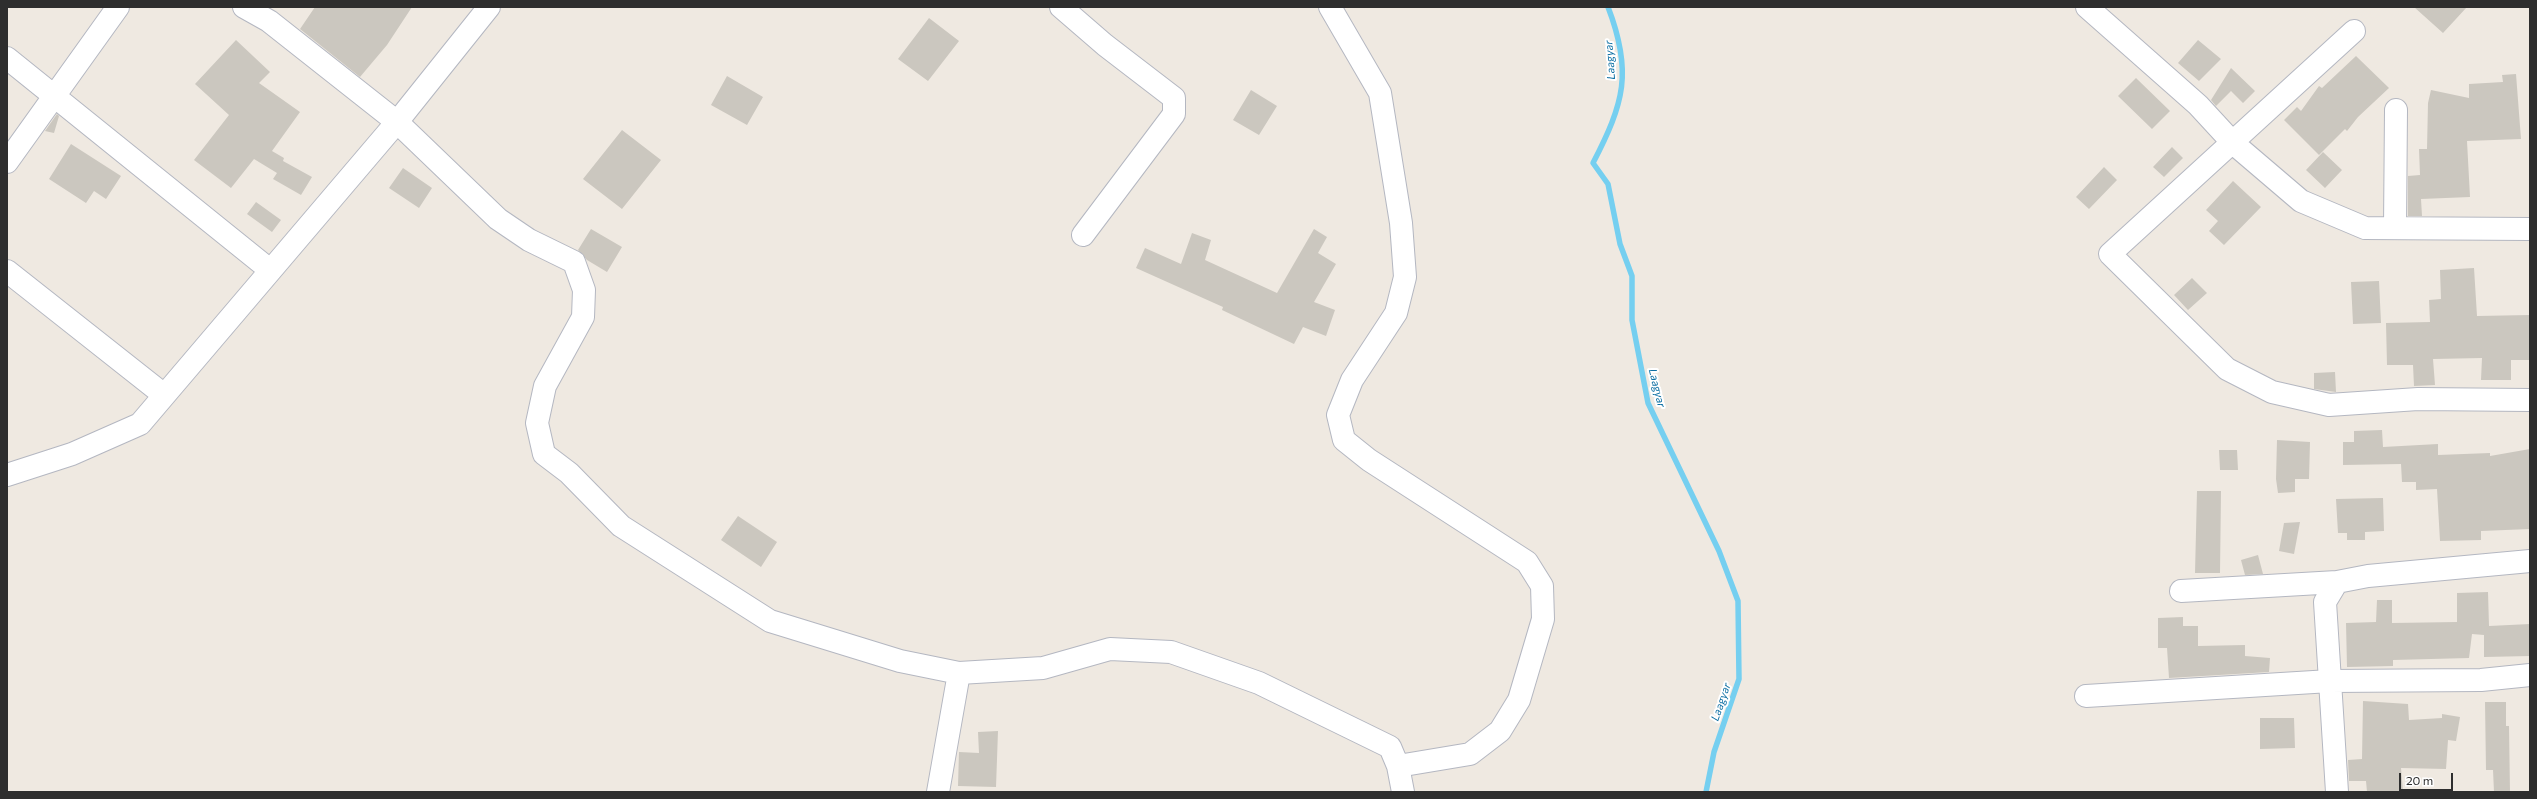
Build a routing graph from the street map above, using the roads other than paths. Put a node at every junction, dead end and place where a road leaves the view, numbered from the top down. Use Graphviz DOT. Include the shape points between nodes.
graph roads {
  1 [pos="118,7"];
  2 [pos="244,7"];
  3 [pos="489,7"];
  4 [pos="1061,7"];
  5 [pos="1330,7"];
  6 [pos="2087,7"];
  7 [pos="2354,31"];
  8 [pos="7,58"];
  9 [pos="54,96"];
  10 [pos="2396,110"];
  11 [pos="397,122"];
  12 [pos="2233,143"];
  13 [pos="7,162"];
  14 [pos="2395,227"];
  15 [pos="2530,229"];
  16 [pos="1083,234"];
  17 [pos="270,270"];
  18 [pos="7,271"];
  19 [pos="164,395"];
  20 [pos="2530,400"];
  21 [pos="9,472"];
  22 [pos="2530,561"];
  23 [pos="2337,582"];
  24 [pos="2181,591"];
  25 [pos="959,673"];
  26 [pos="2530,675"];
  27 [pos="2330,681"];
  28 [pos="2086,696"];
  29 [pos="1398,766"];
  30 [pos="938,792"];
  31 [pos="1403,792"];
  32 [pos="2336,792"];
  1 -- 9 [label="street"];
  2 -- 11 [label="street" via="269,21"];
  3 -- 11 [label="street"];
  4 -- 16 [label="street" via="1174,98 1174,114"];
  5 -- 29 [label="street" via="1380,93 1401,223 1405,277 1396,313 1352,380 1338,415 1344,440 1369,460 1527,562 1542,586 1543,619 1519,700 1500,731 1470,754"];
  6 -- 12 [label="street" via="2198,105"];
  7 -- 12 [label="street"];
  8 -- 9 [label="street"];
  9 -- 13 [label="street"];
  9 -- 17 [label="street"];
  10 -- 14 [label="street"];
  11 -- 17 [label="street"];
  11 -- 25 [label="street" via="498,219 529,240 574,262 584,290 583,317 545,386 538,423 544,454 569,474 622,526 770,621 900,661"];
  12 -- 14 [label="street" via="2300,201 2365,228"];
  12 -- 20 [label="street" via="2110,254 2227,369 2272,392 2329,405 2418,399"];
  14 -- 15 [label="street"];
  17 -- 19 [label="street"];
  18 -- 19 [label="street"];
  19 -- 21 [label="street" via="140,424 72,454"];
  22 -- 23 [label="street" via="2368,576"];
  23 -- 24 [label="street"];
  23 -- 27 [label="street" via="2325,602"];
  25 -- 29 [label="street" via="1042,668 1110,649 1171,652 1259,683 1390,747"];
  25 -- 30 [label="street"];
  26 -- 27 [label="street" via="2481,680"];
  27 -- 28 [label="street"];
  27 -- 32 [label="street"];
  29 -- 31 [label="street"];
}
